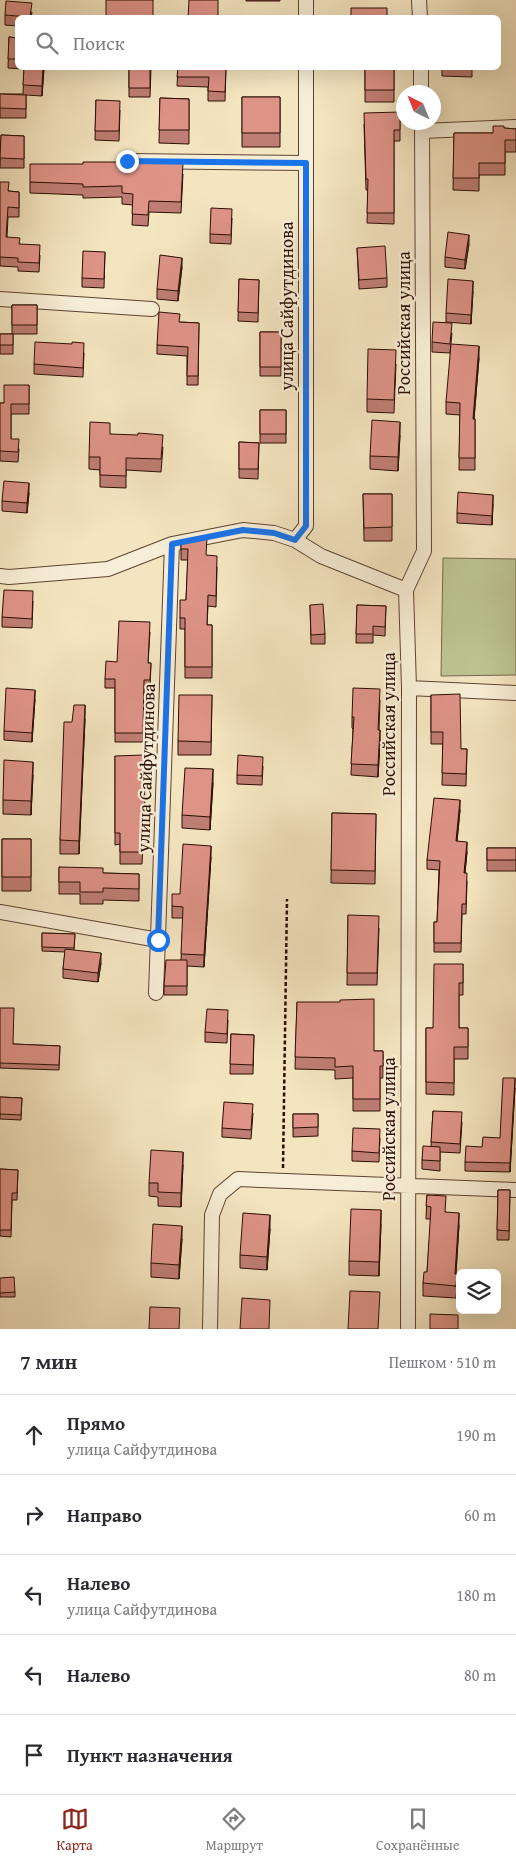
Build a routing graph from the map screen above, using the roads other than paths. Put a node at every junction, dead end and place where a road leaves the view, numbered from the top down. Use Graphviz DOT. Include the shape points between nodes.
graph roads {
  1 [pos="306,0"];
  2 [pos="419,0"];
  3 [pos="306,15"];
  4 [pos="420,15"];
  5 [pos="306,70"];
  6 [pos="421,70"];
  7 [pos="421,85"];
  8 [pos="441,127"];
  9 [pos="516,127"];
  10 [pos="422,130"];
  11 [pos="127,161"];
  12 [pos="306,163"];
  13 [pos="0,299"];
  14 [pos="152,310"];
  15 [pos="295,540"];
  16 [pos="172,544"];
  17 [pos="0,576"];
  18 [pos="406,590"];
  19 [pos="409,688"];
  20 [pos="516,693"];
  21 [pos="0,912"];
  22 [pos="158,940"];
  23 [pos="156,993"];
  24 [pos="407,1186"];
  25 [pos="516,1190"];
  26 [pos="210,1329"];
  27 [pos="408,1329"];
  1 -- 3 [label="street"];
  2 -- 4 [label="street"];
  5 -- 12 [label="street, улица Сайфутдинова"];
  6 -- 7 [label="street"];
  8 -- 9 [label="street"];
  10 -- 18 [label="street, Российская улица" via="424,550"];
  11 -- 12 [label="street"];
  12 -- 15 [label="street, улица Сайфутдинова" via="306,526"];
  13 -- 14 [label="street"];
  15 -- 16 [label="street" via="274,533 243,530"];
  15 -- 18 [label="street" via="321,556"];
  16 -- 17 [label="street" via="108,569"];
  16 -- 22 [label="street, улица Сайфутдинова"];
  18 -- 19 [label="street, Российская улица"];
  19 -- 20 [label="street"];
  19 -- 24 [label="street, Российская улица"];
  21 -- 22 [label="street"];
  22 -- 23 [label="street, улица Сайфутдинова"];
  24 -- 25 [label="street"];
  24 -- 26 [label="street" via="238,1179 220,1194 212,1216"];
  24 -- 27 [label="street, Российская улица"];
}
